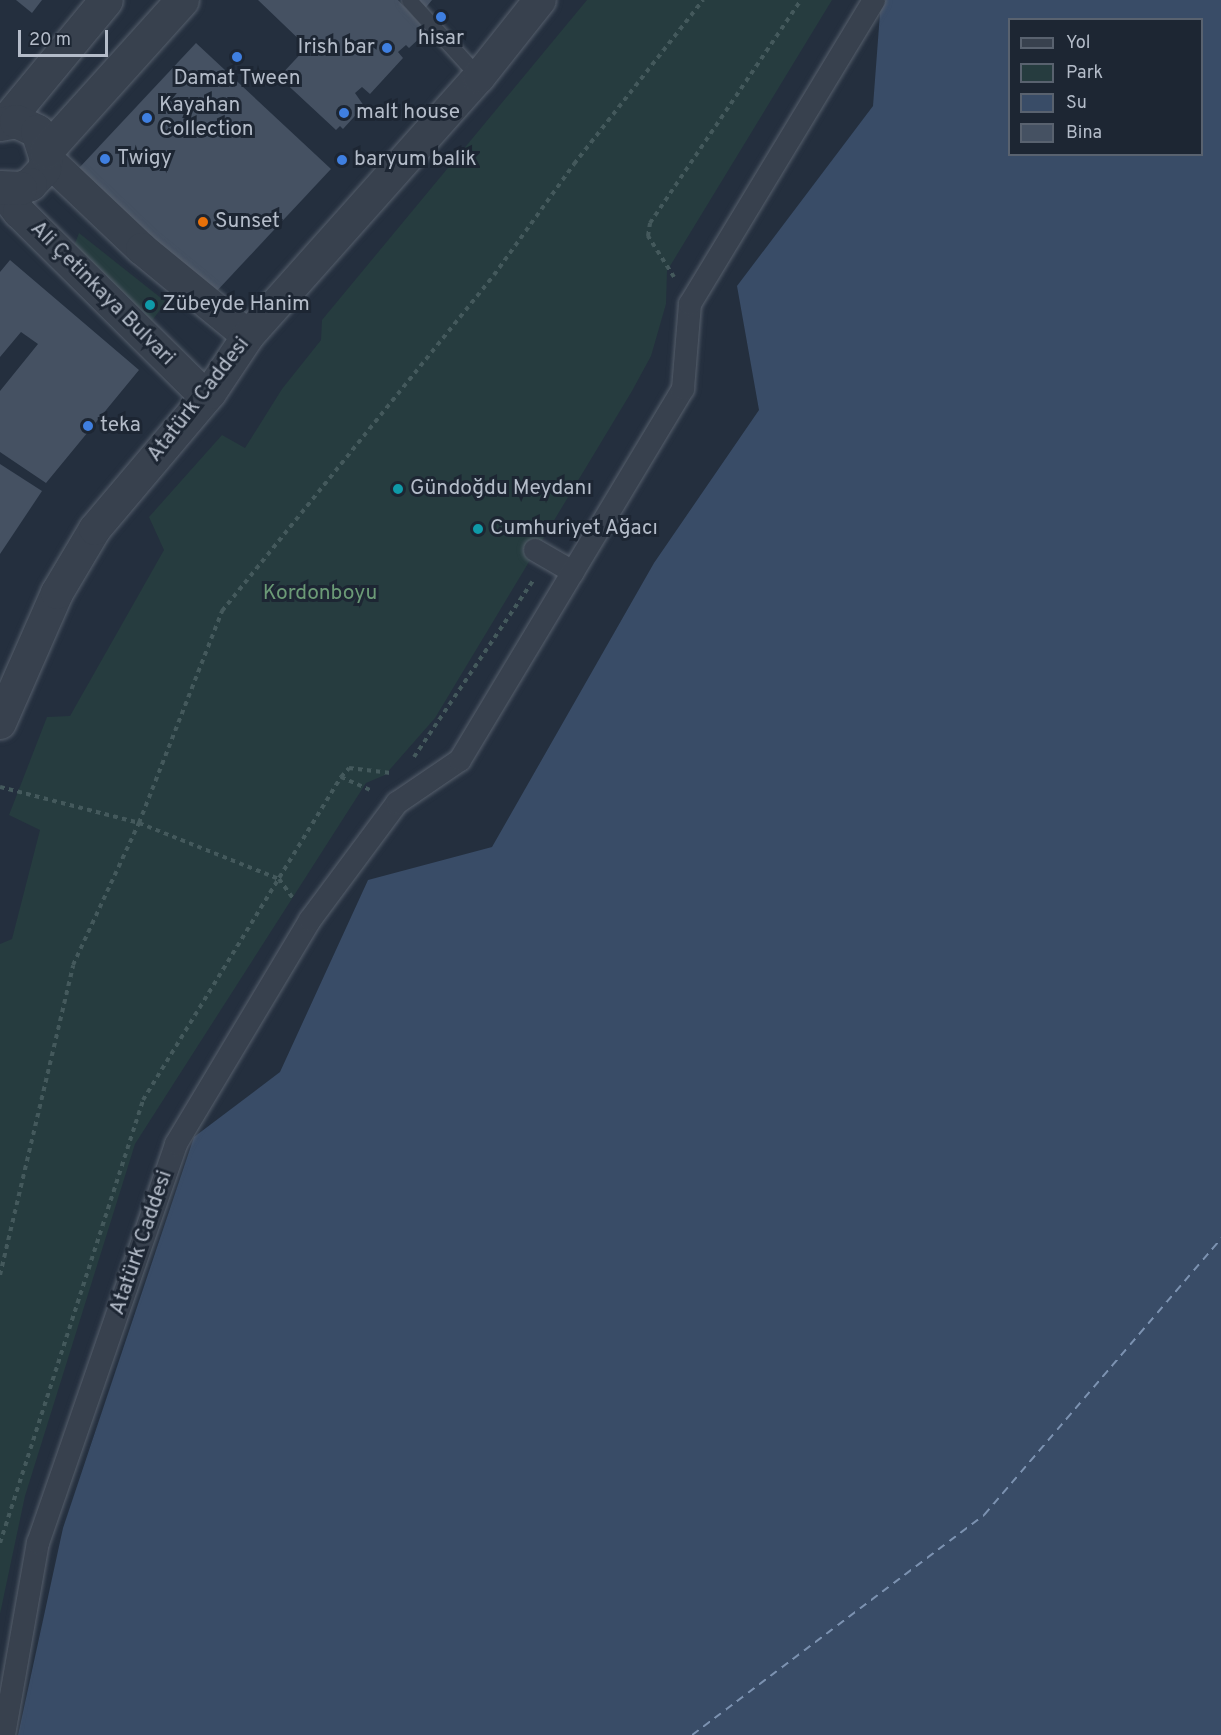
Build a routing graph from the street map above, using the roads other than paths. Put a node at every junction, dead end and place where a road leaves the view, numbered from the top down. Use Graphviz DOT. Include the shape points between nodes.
graph roads {
  1 [pos="106,0"];
  2 [pos="182,0"];
  3 [pos="409,0"];
  4 [pos="540,0"];
  5 [pos="874,0"];
  6 [pos="479,77"];
  7 [pos="2,123"];
  8 [pos="46,155"];
  9 [pos="0,187"];
  10 [pos="248,336"];
  11 [pos="206,398"];
  12 [pos="536,550"];
  13 [pos="573,572"];
  14 [pos="0,723"];
  15 [pos="4,1735"];
  1 -- 7 [label="street"];
  2 -- 8 [label="street"];
  3 -- 6 [label="lane"];
  4 -- 6 [label="street, Atatürk Caddesi"];
  5 -- 13 [label="street, Atatürk Caddesi" via="690,304 683,389"];
  6 -- 10 [label="street, Atatürk Caddesi"];
  7 -- 8 [label="street" via="27,124 37,131"];
  8 -- 9 [label="street" via="44,169 30,184"];
  8 -- 10 [label="street" via="142,249"];
  9 -- 11 [label="street, Ali Çetinkaya Bulvari" via="19,212"];
  10 -- 11 [label="street, Atatürk Caddesi"];
  11 -- 14 [label="street, Atatürk Caddesi" via="95,529 57,593"];
  12 -- 13 [label="street"];
  13 -- 15 [label="street, Atatürk Caddesi" via="460,760 397,803 310,920 176,1144 38,1544"];
}
